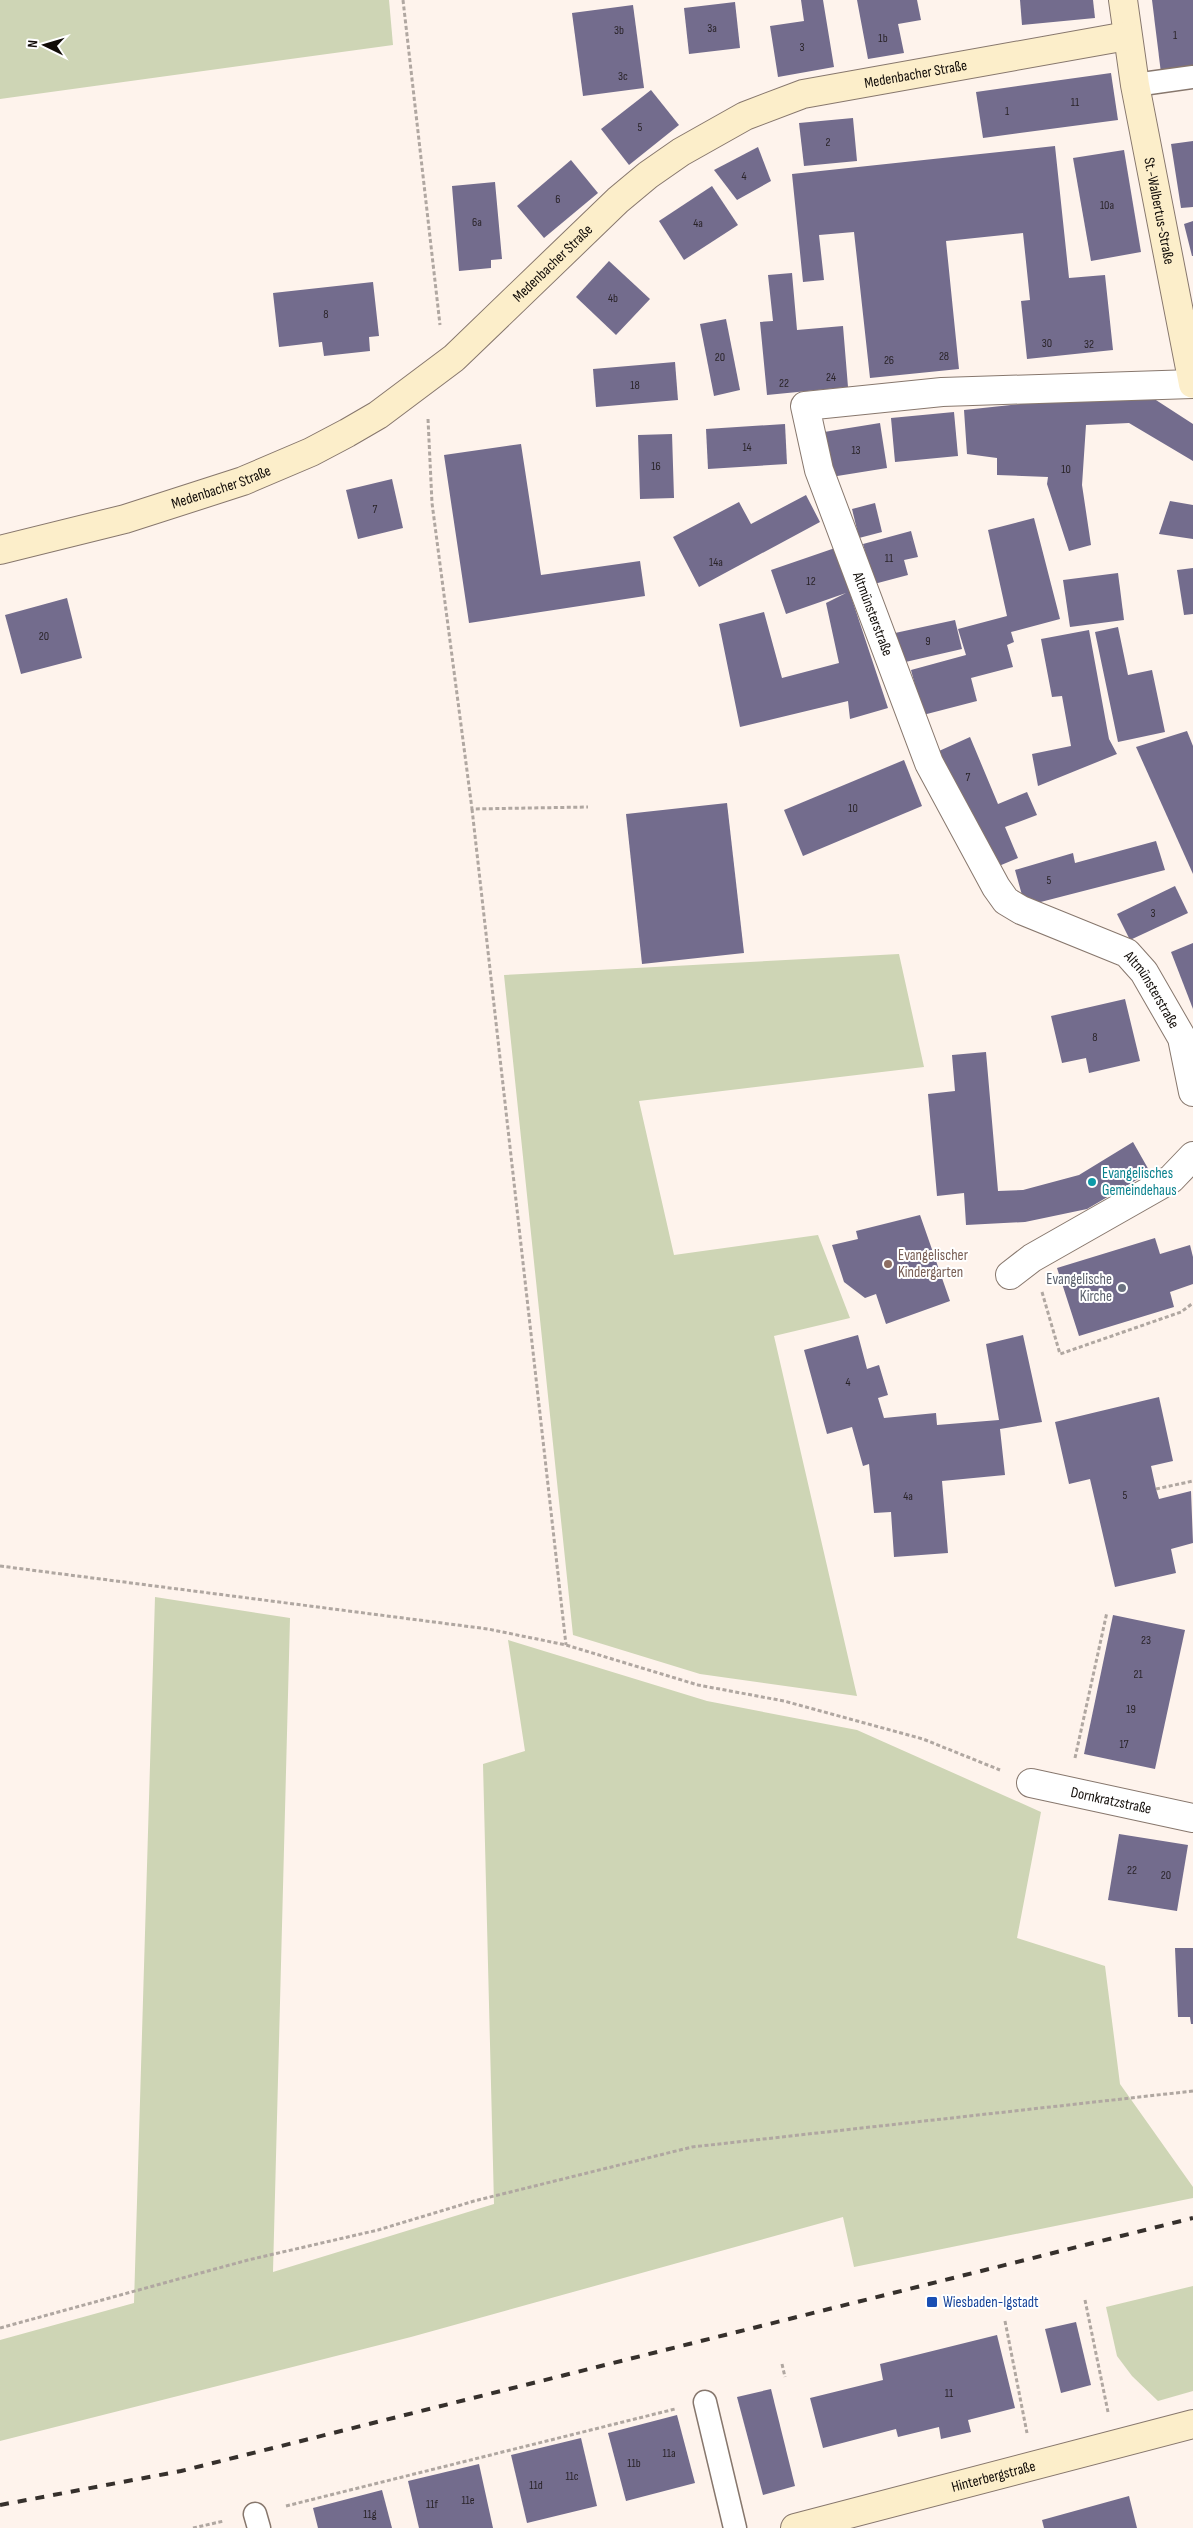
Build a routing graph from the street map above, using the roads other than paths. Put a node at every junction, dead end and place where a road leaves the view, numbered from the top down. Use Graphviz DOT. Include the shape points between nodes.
graph roads {
  1 [pos="1123,0"];
  2 [pos="1127,36"];
  3 [pos="1193,77"];
  4 [pos="1134,85"];
  5 [pos="1193,384"];
  6 [pos="0,550"];
  7 [pos="1193,1092"];
  8 [pos="1193,1156"];
  9 [pos="1010,1275"];
  10 [pos="1031,1783"];
  11 [pos="1193,1818"];
  12 [pos="705,2402"];
  13 [pos="1193,2424"];
  14 [pos="735,2528"];
  15 [pos="795,2528"];
  1 -- 2 [label="street, St.-Walbertus-Straße"];
  2 -- 4 [label="street, St.-Walbertus-Straße"];
  2 -- 6 [label="street, Medenbacher Straße" via="803,94 744,116 681,152 618,200 454,358 347,433 276,468 125,519"];
  3 -- 4 [label="lane"];
  4 -- 5 [label="street, St.-Walbertus-Straße"];
  5 -- 7 [label="street, Altmünsterstraße" via="942,392 805,406 819,470 929,763 996,887 1006,901 1021,910 1127,953 1144,972 1182,1038"];
  8 -- 9 [label="street" via="1171,1179 1032,1258"];
  10 -- 11 [label="street, Dornkratzstraße"];
  12 -- 14 [label="lane"];
  13 -- 15 [label="street, Hinterbergstraße"];
}
